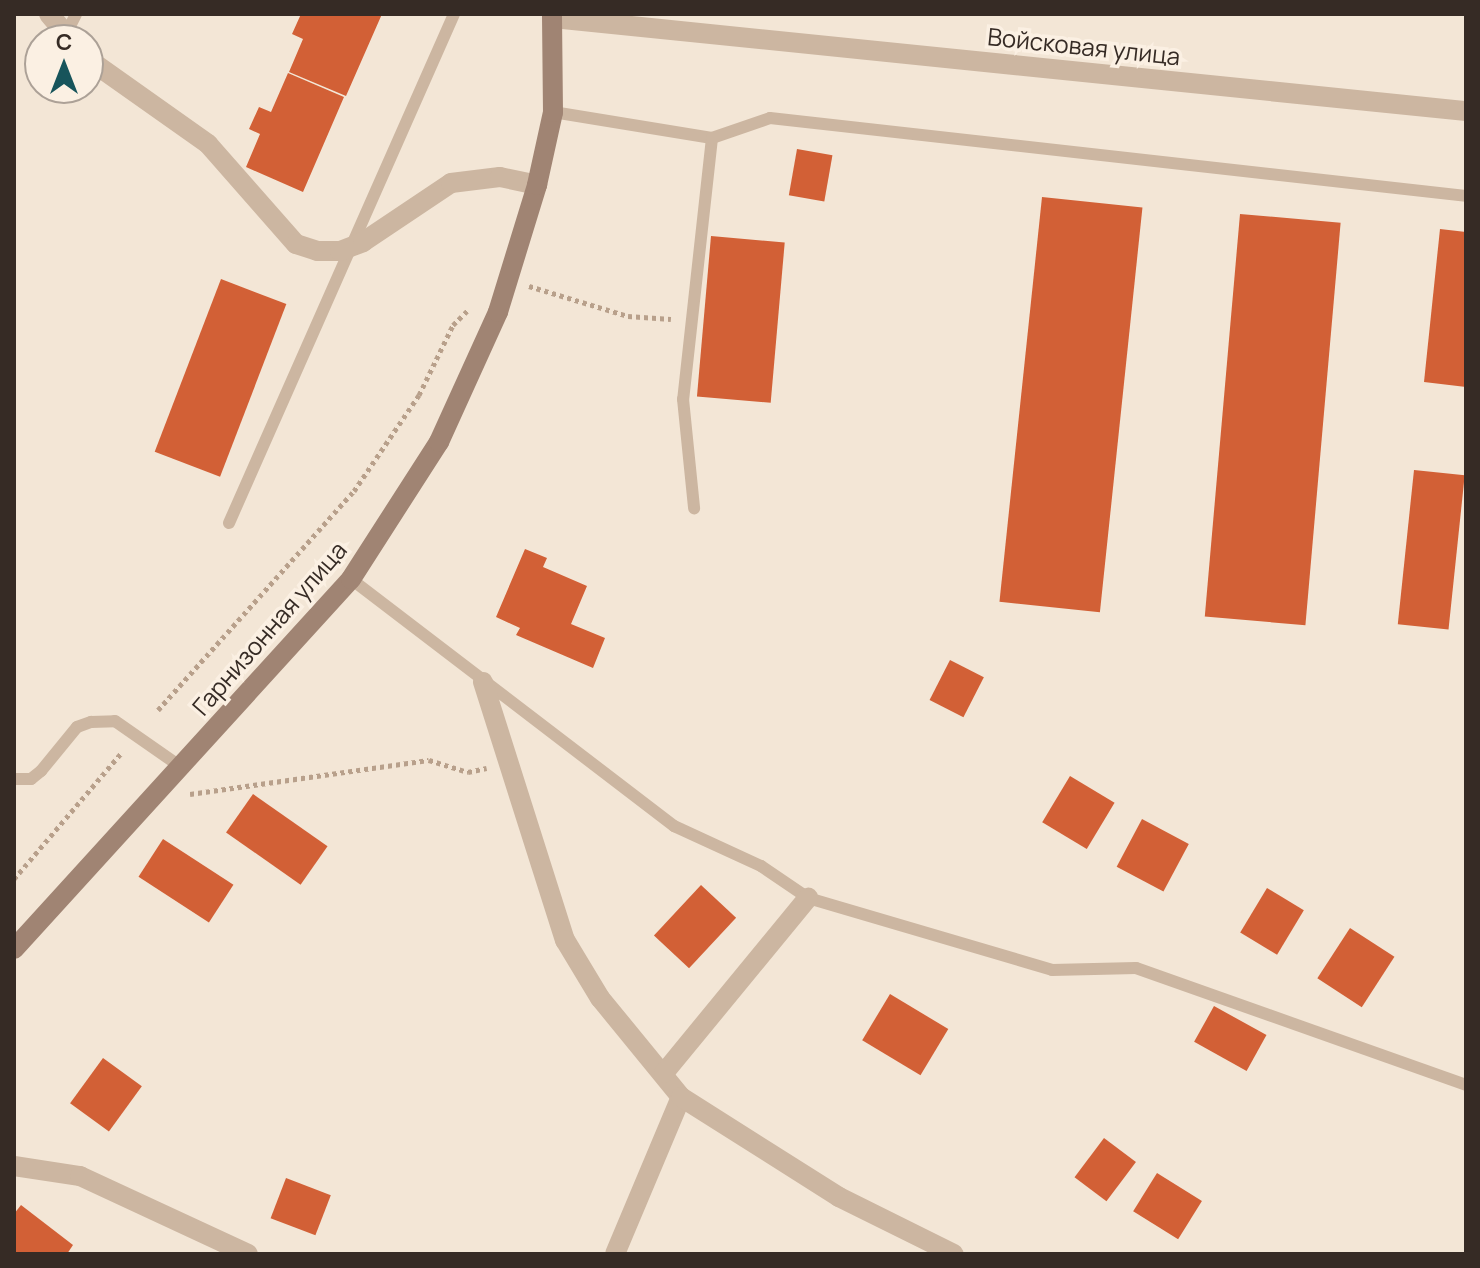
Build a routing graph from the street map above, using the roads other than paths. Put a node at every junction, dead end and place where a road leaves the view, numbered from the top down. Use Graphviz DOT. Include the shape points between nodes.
graph roads {
  1 [pos="454,14"];
  2 [pos="554,15"];
  3 [pos="104,70"];
  4 [pos="1466,111"];
  5 [pos="553,112"];
  6 [pos="712,138"];
  7 [pos="537,185"];
  8 [pos="1466,196"];
  9 [pos="351,247"];
  10 [pos="694,508"];
  11 [pos="229,523"];
  12 [pos="351,579"];
  13 [pos="483,682"];
  14 [pos="181,767"];
  15 [pos="14,779"];
  16 [pos="808,898"];
  17 [pos="14,949"];
  18 [pos="664,1073"];
  19 [pos="1466,1085"];
  20 [pos="681,1097"];
  21 [pos="14,1166"];
  22 [pos="248,1254"];
  23 [pos="615,1254"];
  24 [pos="954,1254"];
  1 -- 9 [label="lane"];
  2 -- 4 [label="street, Войсковая улица"];
  2 -- 5 [label="street, Гарнизонная улица"];
  3 -- 9 [label="street" via="208,144 296,244 317,251"];
  5 -- 6 [label="lane"];
  5 -- 7 [label="street, Гарнизонная улица"];
  6 -- 8 [label="lane" via="770,118"];
  6 -- 10 [label="lane" via="683,399"];
  7 -- 9 [label="street" via="500,177 451,183"];
  7 -- 12 [label="street, Гарнизонная улица" via="498,312 439,442"];
  9 -- 11 [label="lane"];
  12 -- 13 [label="lane"];
  12 -- 14 [label="street, Гарнизонная улица"];
  13 -- 16 [label="lane" via="674,826 761,866"];
  13 -- 18 [label="street" via="565,940 600,998"];
  14 -- 15 [label="lane" via="115,721 91,722 77,727 31,779"];
  14 -- 17 [label="street, Гарнизонная улица"];
  16 -- 18 [label="street"];
  16 -- 19 [label="lane" via="1052,970 1136,968"];
  18 -- 20 [label="street"];
  20 -- 23 [label="street"];
  20 -- 24 [label="street" via="839,1197"];
  21 -- 22 [label="street" via="80,1176"];
}
